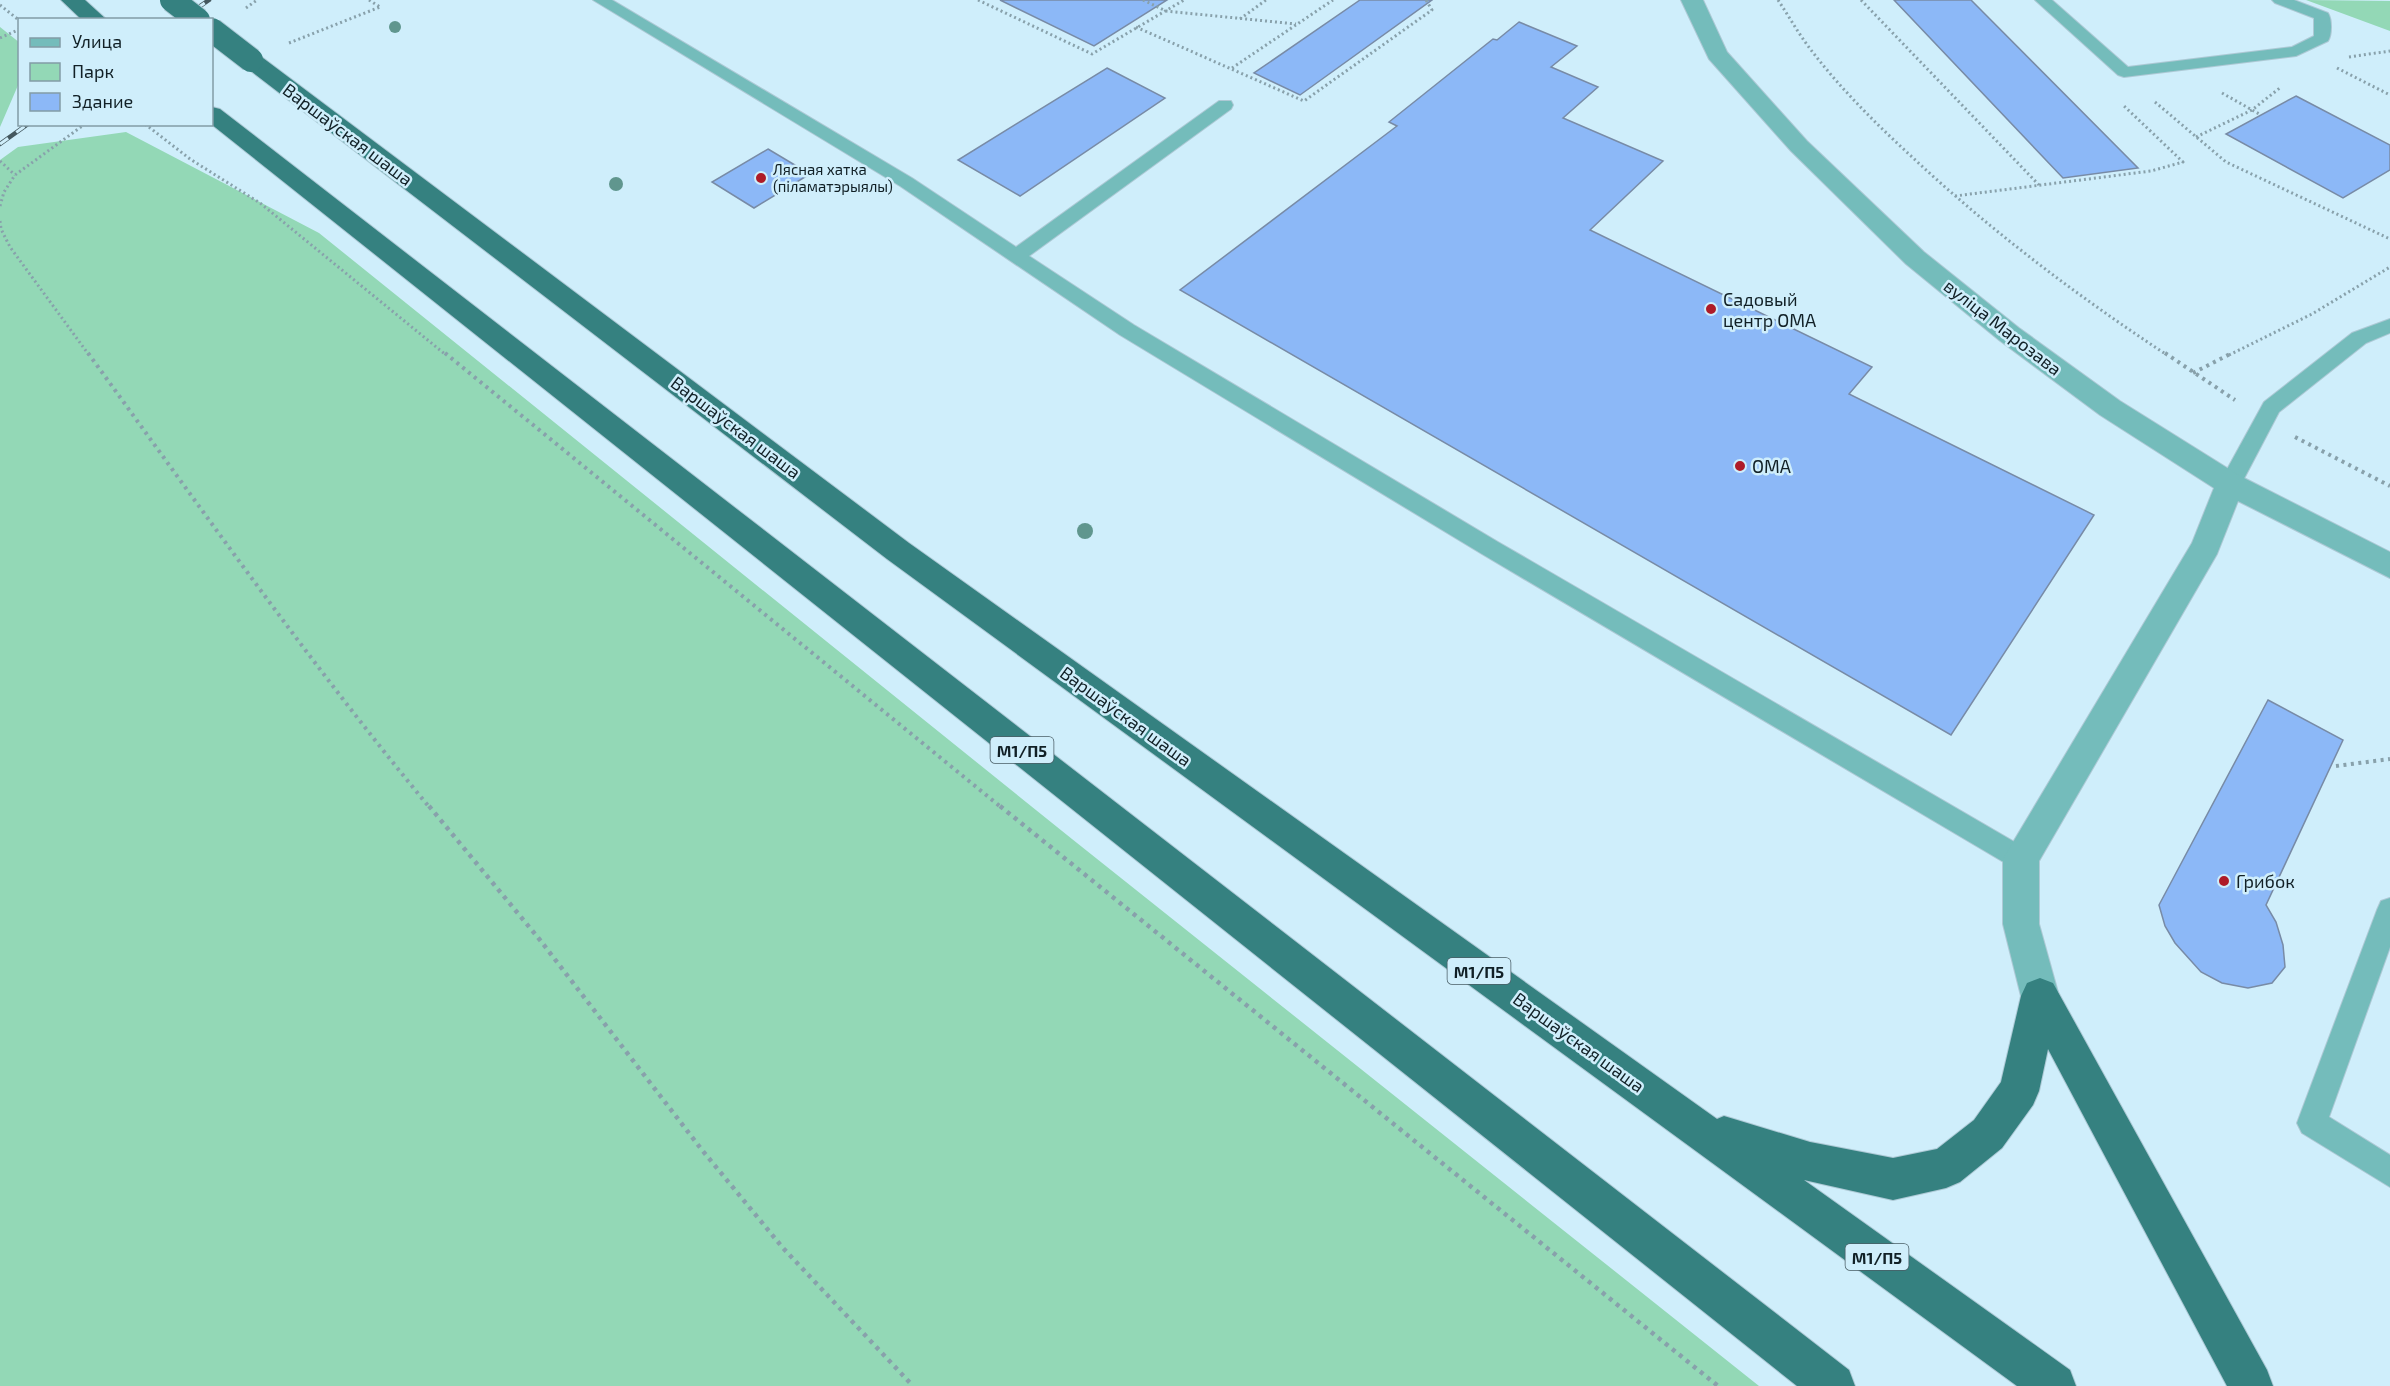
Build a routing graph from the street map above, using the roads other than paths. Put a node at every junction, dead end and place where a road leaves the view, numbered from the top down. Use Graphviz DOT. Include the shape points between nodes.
graph roads {
  1 [pos="172,0"];
  2 [pos="601,0"];
  3 [pos="1692,0"];
  4 [pos="2043,0"];
  5 [pos="2280,0"];
  6 [pos="195,18"];
  7 [pos="213,31"];
  8 [pos="1225,105"];
  9 [pos="213,115"];
  10 [pos="1018,255"];
  11 [pos="2390,326"];
  12 [pos="2230,484"];
  13 [pos="2390,566"];
  14 [pos="2021,859"];
  15 [pos="2390,910"];
  16 [pos="2040,996"];
  17 [pos="1699,1128"];
  18 [pos="2390,1172"];
  19 [pos="1833,1386"];
  20 [pos="2054,1386"];
  21 [pos="2251,1386"];
  1 -- 6 [label="highway, bridge"];
  2 -- 10 [label="lane" via="906,182"];
  3 -- 12 [label="street, вуліца Марозава" via="1717,54 1798,146 1915,258 2101,401"];
  4 -- 5 [label="lane" via="2124,72 2296,51 2322,38 2322,16"];
  7 -- 17 [label="highway, Варшаўская шаша / М1/П5, bridge" via="898,550"];
  8 -- 10 [label="lane"];
  9 -- 19 [label="highway, М1/П5"];
  10 -- 14 [label="lane" via="1127,330"];
  11 -- 12 [label="lane" via="2359,338 2271,407"];
  12 -- 13 [label="street, вуліца Марозава"];
  12 -- 14 [label="street" via="2206,546"];
  14 -- 16 [label="street" via="2021,924"];
  15 -- 18 [label="lane" via="2312,1123"];
  16 -- 17 [label="highway" via="2019,1090 1988,1134 1946,1168 1893,1179 1810,1162"];
  16 -- 21 [label="highway"];
  17 -- 20 [label="highway, Варшаўская шаша / М1/П5"];
}
